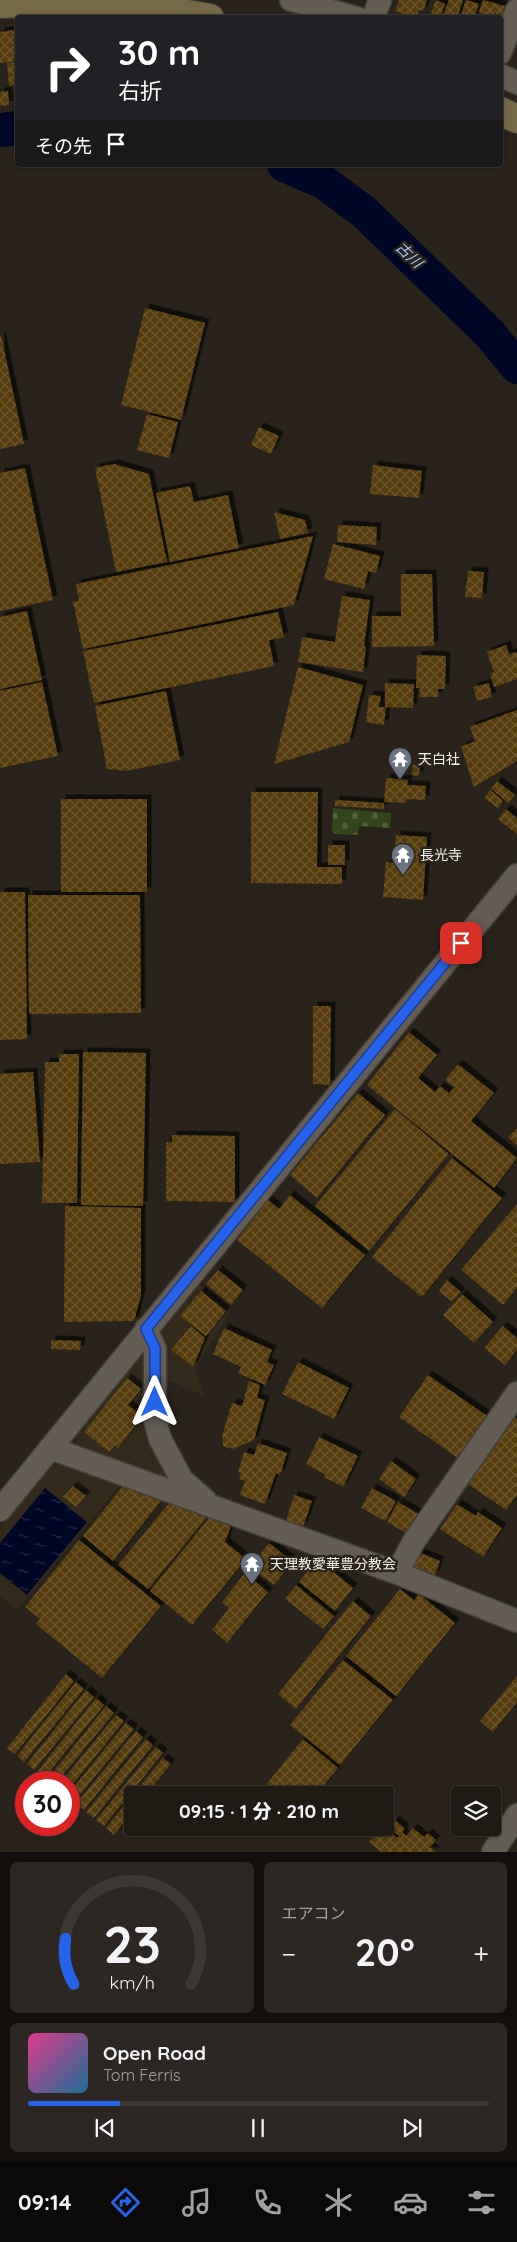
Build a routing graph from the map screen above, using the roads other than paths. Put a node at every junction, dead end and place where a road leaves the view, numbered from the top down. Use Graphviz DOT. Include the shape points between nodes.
graph roads {
  1 [pos="291,0"];
  2 [pos="380,0"];
  3 [pos="80,1"];
  4 [pos="0,4"];
  5 [pos="517,10"];
  6 [pos="193,15"];
  7 [pos="346,15"];
  8 [pos="374,15"];
  9 [pos="503,45"];
  10 [pos="503,76"];
  11 [pos="517,83"];
  12 [pos="503,112"];
  13 [pos="517,118"];
  14 [pos="517,875"];
  15 [pos="146,1329"];
  16 [pos="517,1393"];
  17 [pos="50,1448"];
  18 [pos="213,1508"];
  19 [pos="0,1510"];
  20 [pos="397,1573"];
  21 [pos="517,1621"];
  22 [pos="517,1815"];
  23 [pos="493,1852"];
  1 -- 7 [label="street"];
  2 -- 8 [label="street"];
  3 -- 4 [label="main road"];
  3 -- 6 [label="main road"];
  5 -- 9 [label="street"];
  10 -- 11 [label="street"];
  12 -- 13 [label="main road"];
  14 -- 15 [label="street"];
  15 -- 17 [label="street"];
  15 -- 18 [label="street" via="155,1348 155,1420 160,1439 182,1480"];
  16 -- 20 [label="street" via="414,1541"];
  17 -- 18 [label="street"];
  17 -- 19 [label="street"];
  18 -- 20 [label="street"];
  20 -- 21 [label="street"];
  22 -- 23 [label="street"];
}
